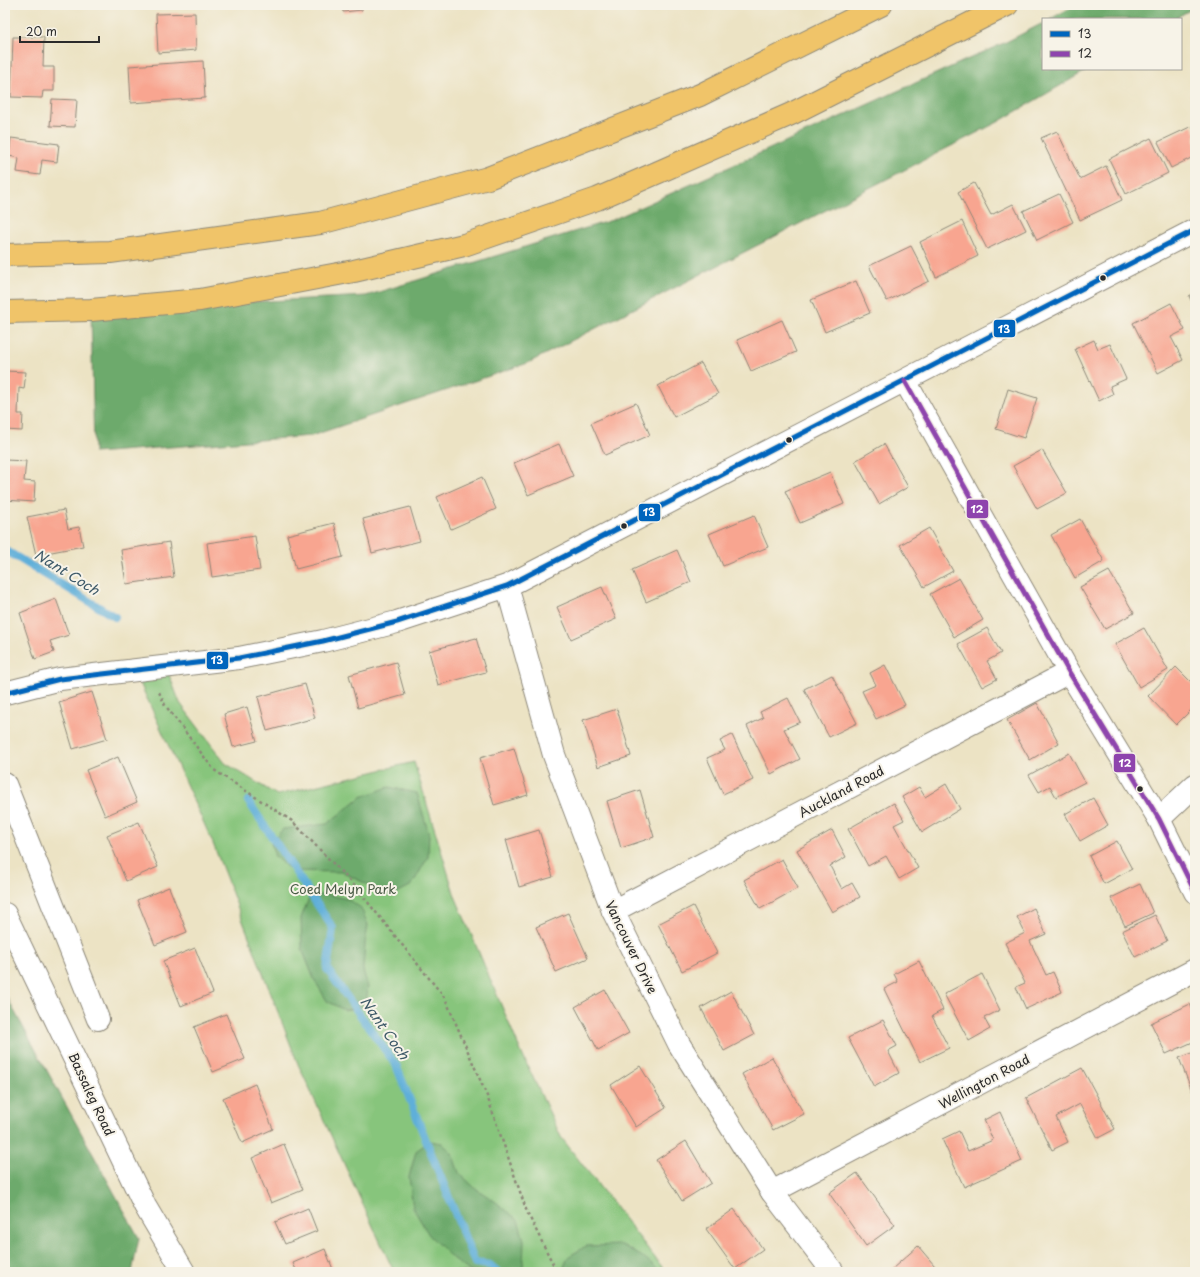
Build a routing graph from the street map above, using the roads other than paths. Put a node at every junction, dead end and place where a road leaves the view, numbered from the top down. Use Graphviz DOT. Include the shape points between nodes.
graph roads {
  1 [pos="881,5"];
  2 [pos="1007,5"];
  3 [pos="1195,230"];
  4 [pos="5,255"];
  5 [pos="5,312"];
  6 [pos="905,381"];
  7 [pos="506,586"];
  8 [pos="1070,672"];
  9 [pos="5,693"];
  10 [pos="5,784"];
  11 [pos="1195,785"];
  12 [pos="1159,819"];
  13 [pos="1195,892"];
  14 [pos="614,911"];
  15 [pos="5,914"];
  16 [pos="1195,970"];
  17 [pos="98,1018"];
  18 [pos="772,1192"];
  19 [pos="184,1272"];
  20 [pos="833,1272"];
  1 -- 4 [label="highway" via="700,95 488,178 320,223 110,252"];
  2 -- 5 [label="highway" via="791,114 597,199 464,245 354,271 200,300 90,310"];
  3 -- 6 [label="street"];
  6 -- 7 [label="street"];
  6 -- 8 [label="street"];
  7 -- 9 [label="street" via="397,622 323,641 239,658 60,679"];
  7 -- 14 [label="street, Vancouver Drive" via="554,755"];
  8 -- 12 [label="street"];
  8 -- 14 [label="street, Auckland Road"];
  10 -- 17 [label="street"];
  11 -- 12 [label="street"];
  12 -- 13 [label="street"];
  14 -- 18 [label="street, Vancouver Drive" via="679,1044"];
  15 -- 19 [label="street, Bassaleg Road" via="145,1206"];
  16 -- 18 [label="street, Wellington Road"];
  18 -- 20 [label="street, Vancouver Drive"];
}
